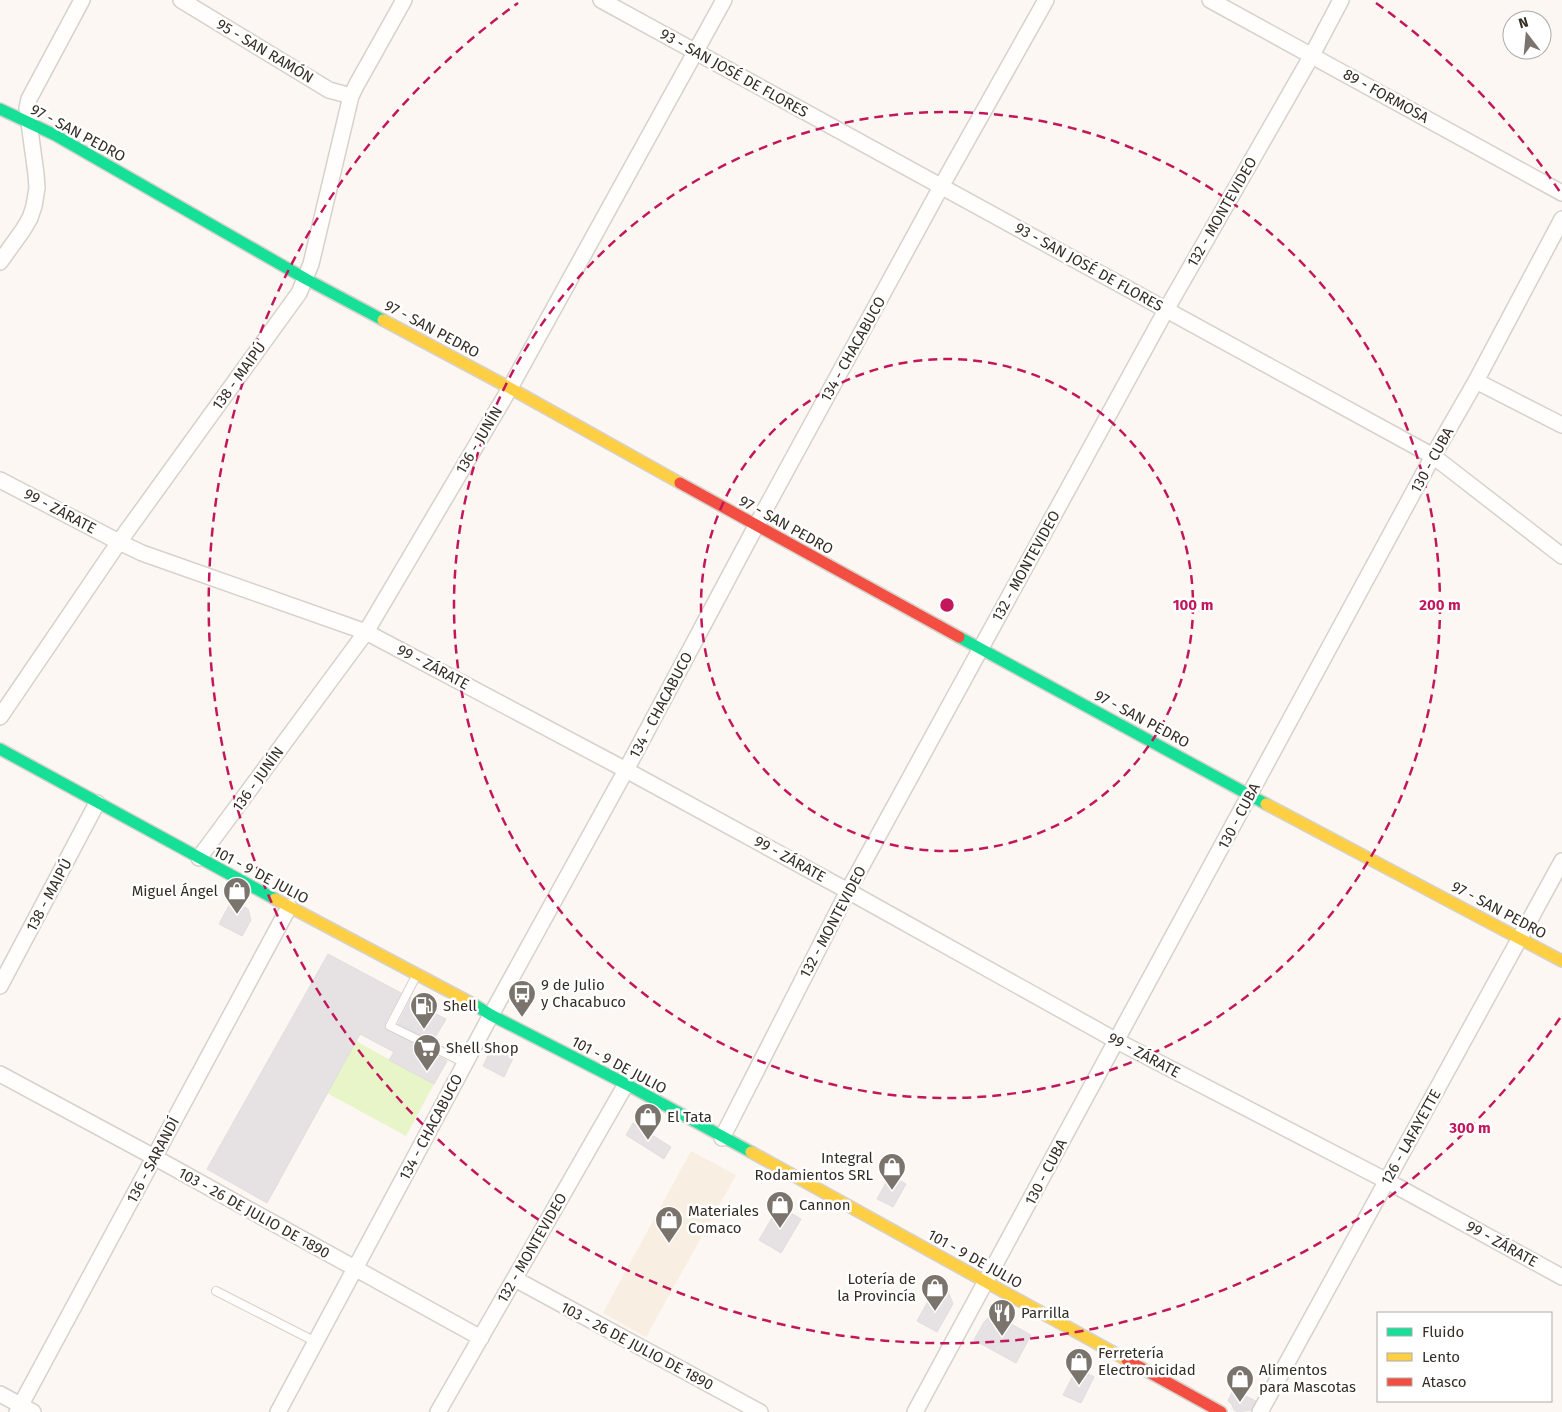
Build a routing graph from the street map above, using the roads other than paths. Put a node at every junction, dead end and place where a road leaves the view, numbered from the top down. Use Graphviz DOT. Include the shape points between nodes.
graph roads {
  1 [pos="82,0"];
  2 [pos="181,0"];
  3 [pos="404,0"];
  4 [pos="601,0"];
  5 [pos="724,0"];
  6 [pos="1046,0"];
  7 [pos="1210,0"];
  8 [pos="1341,0"];
  9 [pos="695,52"];
  10 [pos="1312,55"];
  11 [pos="352,96"];
  12 [pos="0,109"];
  13 [pos="28,123"];
  14 [pos="942,186"];
  15 [pos="1562,193"];
  16 [pos="1562,219"];
  17 [pos="0,262"];
  18 [pos="306,279"];
  19 [pos="1166,310"];
  20 [pos="1476,381"];
  21 [pos="510,388"];
  22 [pos="1562,425"];
  23 [pos="1433,456"];
  24 [pos="0,480"];
  25 [pos="756,526"];
  26 [pos="119,542"];
  27 [pos="1562,556"];
  28 [pos="366,632"];
  29 [pos="981,649"];
  30 [pos="0,717"];
  31 [pos="0,748"];
  32 [pos="626,770"];
  33 [pos="1250,795"];
  34 [pos="97,804"];
  35 [pos="199,858"];
  36 [pos="1562,861"];
  37 [pos="848,891"];
  38 [pos="289,907"];
  39 [pos="1519,938"];
  40 [pos="1562,961"];
  41 [pos="417,974"];
  42 [pos="0,986"];
  43 [pos="491,1015"];
  44 [pos="1117,1041"];
  45 [pos="465,1064"];
  46 [pos="0,1074"];
  47 [pos="626,1084"];
  48 [pos="722,1138"];
  49 [pos="154,1158"];
  50 [pos="1387,1181"];
  51 [pos="355,1269"];
  52 [pos="1562,1277"];
  53 [pos="515,1279"];
  54 [pos="986,1282"];
  55 [pos="216,1290"];
  56 [pos="481,1338"];
  57 [pos="316,1342"];
  58 [pos="0,1394"];
  59 [pos="24,1410"];
  60 [pos="278,1412"];
  61 [pos="438,1412"];
  62 [pos="760,1412"];
  63 [pos="915,1412"];
  64 [pos="1221,1412"];
  65 [pos="1260,1412"];
  1 -- 13 [label="street" via="29,99"];
  2 -- 11 [label="street, 95 - SAN RAMÓN" via="329,90"];
  3 -- 11 [label="street, 138 - MAIPÚ"];
  4 -- 9 [label="street, 93 - SAN JOSÉ DE FLORES"];
  5 -- 9 [label="street, 136 - JUNÍN"];
  6 -- 14 [label="street, 134 - CHACABUCO"];
  7 -- 10 [label="street, 89 - FORMOSA"];
  8 -- 10 [label="street, 132 - MONTEVIDEO"];
  9 -- 14 [label="street, 93 - SAN JOSÉ DE FLORES"];
  9 -- 21 [label="street, 136 - JUNÍN"];
  10 -- 15 [label="street, 89 - FORMOSA"];
  10 -- 19 [label="street, 132 - MONTEVIDEO"];
  11 -- 18 [label="street, 138 - MAIPÚ"];
  12 -- 13 [label="street, 97 - SAN PEDRO"];
  13 -- 17 [label="street" via="36,174 34,206 23,230"];
  13 -- 18 [label="street, 97 - SAN PEDRO" via="55,135"];
  14 -- 19 [label="street, 93 - SAN JOSÉ DE FLORES"];
  14 -- 25 [label="street, 134 - CHACABUCO"];
  16 -- 20 [label="street, 130 - CUBA"];
  18 -- 21 [label="street, 97 - SAN PEDRO"];
  18 -- 26 [label="street, 138 - MAIPÚ"];
  19 -- 23 [label="street, 93 - SAN JOSÉ DE FLORES"];
  19 -- 29 [label="street, 132 - MONTEVIDEO"];
  20 -- 22 [label="street"];
  20 -- 23 [label="street, 130 - CUBA"];
  21 -- 25 [label="street, 97 - SAN PEDRO"];
  21 -- 28 [label="street, 136 - JUNÍN"];
  23 -- 27 [label="street, 93 - SAN JOSÉ DE FLORES"];
  23 -- 33 [label="street, 130 - CUBA"];
  24 -- 26 [label="street, 99 - ZÁRATE"];
  25 -- 29 [label="street, 97 - SAN PEDRO"];
  25 -- 32 [label="street, 134 - CHACABUCO"];
  26 -- 28 [label="street, 99 - ZÁRATE"];
  26 -- 30 [label="street, 138 - MAIPÚ"];
  28 -- 32 [label="street, 99 - ZÁRATE"];
  28 -- 35 [label="street, 136 - JUNÍN"];
  29 -- 33 [label="street, 97 - SAN PEDRO"];
  29 -- 37 [label="street, 132 - MONTEVIDEO"];
  31 -- 34 [label="street, 101 - 9 DE JULIO"];
  32 -- 37 [label="street, 99 - ZÁRATE"];
  32 -- 43 [label="street, 134 - CHACABUCO"];
  33 -- 39 [label="street, 97 - SAN PEDRO"];
  33 -- 44 [label="street, 130 - CUBA"];
  34 -- 35 [label="street, 101 - 9 DE JULIO"];
  34 -- 42 [label="street, 138 - MAIPÚ"];
  35 -- 38 [label="street, 101 - 9 DE JULIO"];
  36 -- 39 [label="street, 126 - LAFAYETTE"];
  37 -- 44 [label="street, 99 - ZÁRATE"];
  37 -- 48 [label="street, 132 - MONTEVIDEO"];
  38 -- 41 [label="street, 101 - 9 DE JULIO"];
  38 -- 49 [label="street, 136 - SARANDÍ"];
  39 -- 40 [label="street, 97 - SAN PEDRO"];
  39 -- 50 [label="street, 126 - LAFAYETTE"];
  41 -- 43 [label="street, 101 - 9 DE JULIO"];
  41 -- 45 [label="lane" via="390,1026"];
  43 -- 45 [label="street, 134 - CHACABUCO"];
  43 -- 47 [label="street, 101 - 9 DE JULIO"];
  44 -- 50 [label="street, 99 - ZÁRATE"];
  44 -- 54 [label="street, 130 - CUBA"];
  45 -- 51 [label="street, 134 - CHACABUCO"];
  46 -- 49 [label="street, 103 - 26 DE JULIO DE 1890"];
  47 -- 48 [label="street, 101 - 9 DE JULIO"];
  47 -- 53 [label="street, 132 - MONTEVIDEO"];
  48 -- 54 [label="street, 101 - 9 DE JULIO"];
  49 -- 51 [label="street, 103 - 26 DE JULIO DE 1890"];
  49 -- 59 [label="street, 136 - SARANDÍ"];
  50 -- 52 [label="street, 99 - ZÁRATE"];
  50 -- 65 [label="street, 126 - LAFAYETTE"];
  51 -- 56 [label="street, 103 - 26 DE JULIO DE 1890"];
  51 -- 57 [label="street, 134 - CHACABUCO"];
  53 -- 56 [label="street, 132 - MONTEVIDEO"];
  53 -- 62 [label="street, 103 - 26 DE JULIO DE 1890"];
  54 -- 63 [label="street, 130 - CUBA"];
  54 -- 64 [label="street, 101 - 9 DE JULIO"];
  55 -- 57 [label="lane"];
  56 -- 61 [label="street, 132 - MONTEVIDEO"];
  57 -- 60 [label="street, 134 - CHACABUCO"];
  58 -- 59 [label="street"];
}
